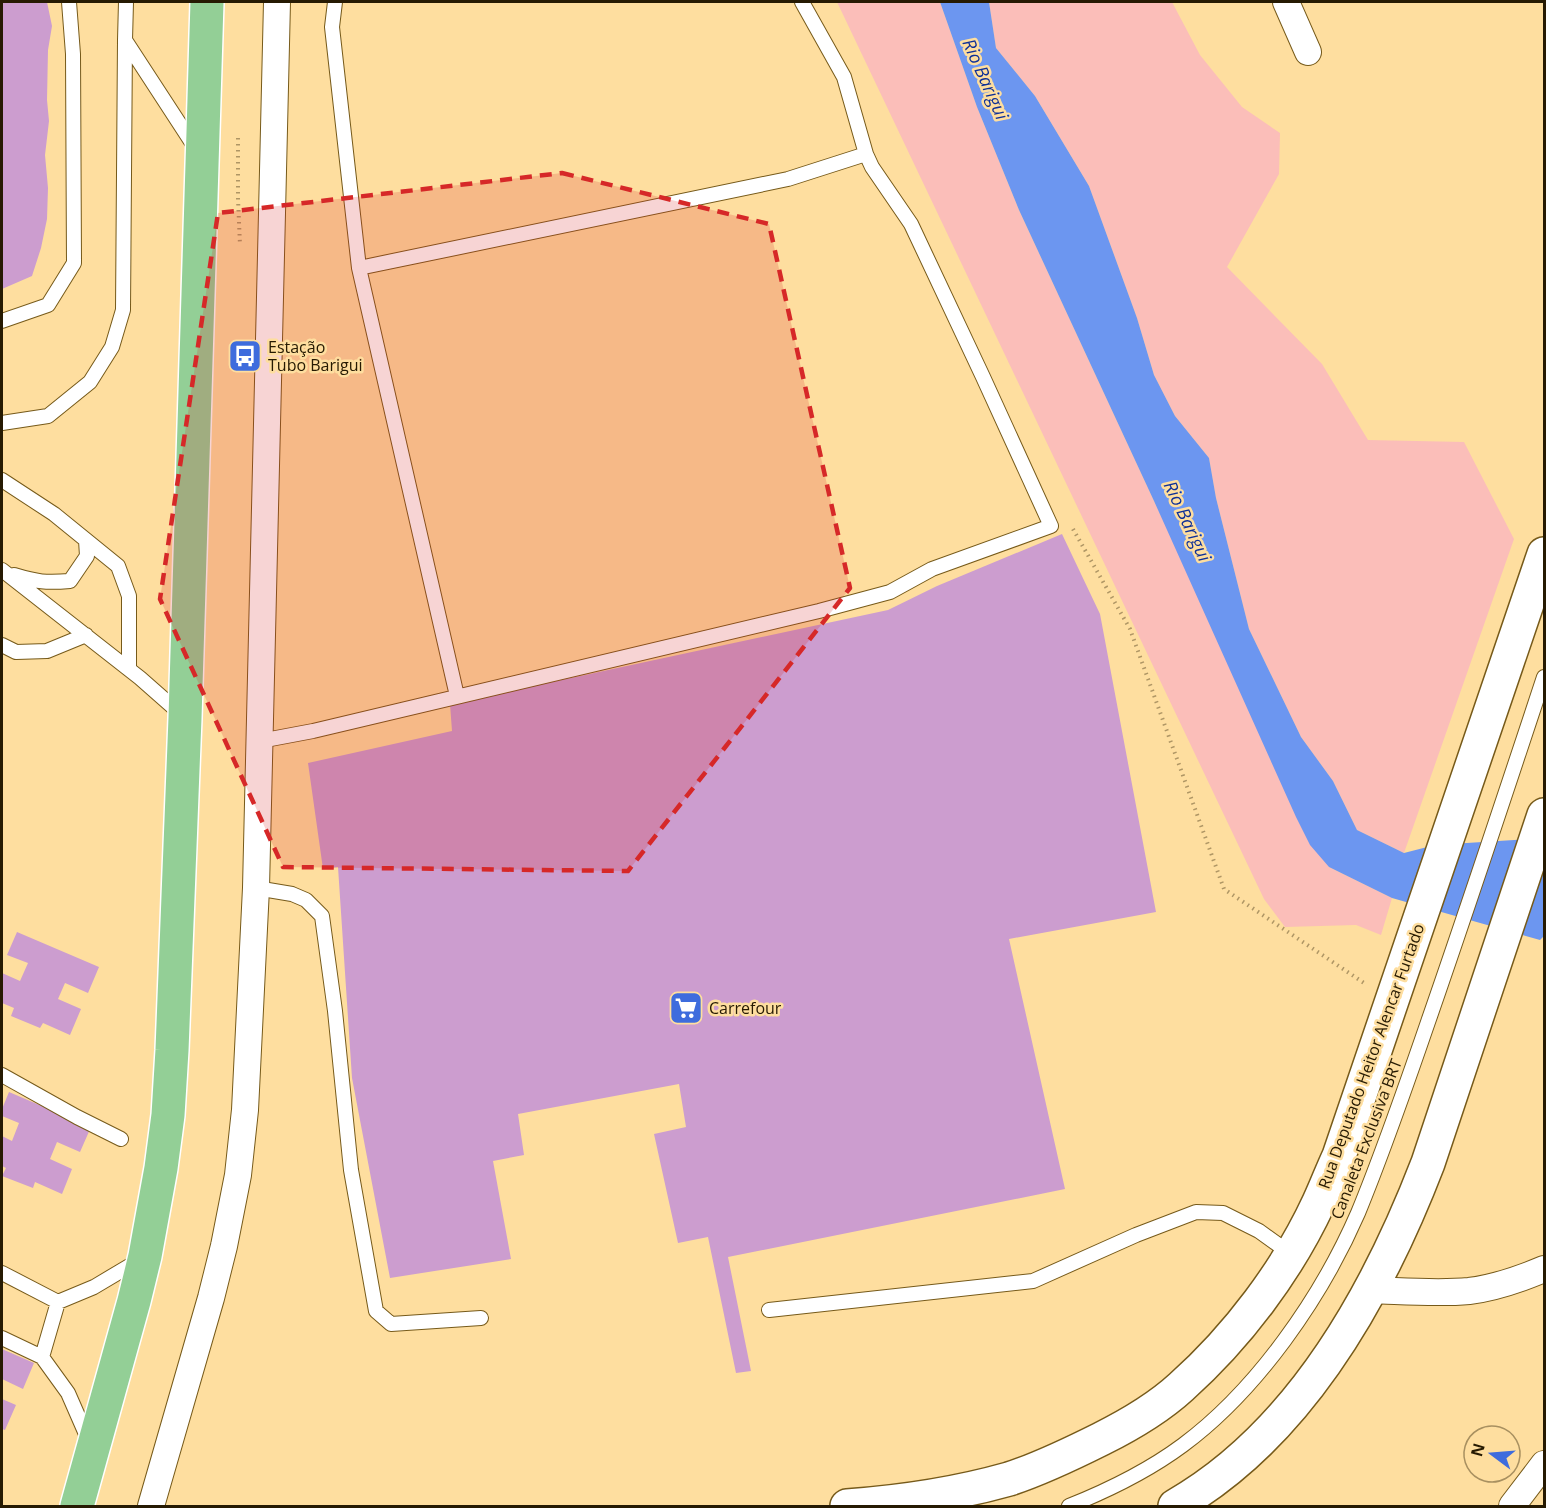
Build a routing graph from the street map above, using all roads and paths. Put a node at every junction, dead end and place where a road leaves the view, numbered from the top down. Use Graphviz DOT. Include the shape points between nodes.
graph roads {
  1 [pos="69,2"];
  2 [pos="126,2"];
  3 [pos="207,2"];
  4 [pos="277,2"];
  5 [pos="335,2"];
  6 [pos="802,2"];
  7 [pos="1286,2"];
  8 [pos="125,40"];
  9 [pos="1308,52"];
  10 [pos="237,129"];
  11 [pos="866,154"];
  12 [pos="203,160"];
  13 [pos="240,245"];
  14 [pos="359,267"];
  15 [pos="2,321"];
  16 [pos="2,423"];
  17 [pos="2,480"];
  18 [pos="1050,526"];
  19 [pos="86,540"];
  20 [pos="1545,554"];
  21 [pos="3,570"];
  22 [pos="86,635"];
  23 [pos="2,645"];
  24 [pos="129,669"];
  25 [pos="1545,678"];
  26 [pos="457,696"];
  27 [pos="185,718"];
  28 [pos="260,741"];
  29 [pos="1545,815"];
  30 [pos="256,888"];
  31 [pos="1394,999"];
  32 [pos="2,1075"];
  33 [pos="121,1139"];
  34 [pos="1291,1254"];
  35 [pos="145,1256"];
  36 [pos="1545,1269"];
  37 [pos="2,1273"];
  38 [pos="1371,1290"];
  39 [pos="58,1302"];
  40 [pos="769,1310"];
  41 [pos="481,1318"];
  42 [pos="2,1338"];
  43 [pos="42,1357"];
  44 [pos="93,1450"];
  45 [pos="1545,1464"];
  46 [pos="76,1506"];
  47 [pos="151,1506"];
  48 [pos="848,1506"];
  49 [pos="1069,1506"];
  50 [pos="1175,1506"];
  51 [pos="1512,1506"];
  1 -- 15 [label="lane" via="73,54 74,263 48,305"];
  2 -- 8 [label="lane"];
  3 -- 12 [label="main road"];
  4 -- 28 [label="street"];
  5 -- 14 [label="lane" via="332,27"];
  6 -- 11 [label="lane" via="844,77"];
  7 -- 9 [label="street"];
  8 -- 12 [label="lane"];
  8 -- 16 [label="lane" via="123,310 112,347 90,382 48,416"];
  10 -- 13 [label="path"];
  11 -- 14 [label="lane" via="788,179"];
  11 -- 18 [label="lane" via="911,224"];
  12 -- 27 [label="main road"];
  14 -- 26 [label="lane"];
  17 -- 19 [label="lane"];
  18 -- 26 [label="lane" via="932,568 890,592"];
  18 -- 31 [label="path" via="1074,530 1130,629 1224,889 1357,979"];
  19 -- 21 [label="lane" via="87,556 70,581 38,582"];
  19 -- 24 [label="lane" via="118,566 129,597"];
  20 -- 31 [label="street, Rua Deputado Heitor Alencar Furtado"];
  21 -- 22 [label="lane"];
  22 -- 23 [label="lane" via="46,651 16,652"];
  22 -- 24 [label="lane"];
  24 -- 27 [label="lane"];
  25 -- 49 [label="lane, Canaleta Exclusiva BRT" via="1384,1146 1357,1215 1328,1271 1293,1329 1226,1409 1182,1446 1128,1480"];
  26 -- 28 [label="lane"];
  27 -- 35 [label="main road" via="168,1115"];
  28 -- 30 [label="street"];
  29 -- 38 [label="street" via="1428,1163"];
  30 -- 41 [label="lane" via="306,900 321,916 351,1170 376,1311 391,1324"];
  30 -- 47 [label="street" via="246,1099 238,1175 211,1298"];
  31 -- 34 [label="street, Rua Deputado Heitor Alencar Furtado" via="1339,1156"];
  32 -- 33 [label="lane"];
  34 -- 40 [label="lane" via="1259,1231 1223,1213 1196,1212 1033,1281"];
  34 -- 48 [label="street, Rua Deputado Heitor Alencar Furtado" via="1226,1343 1180,1388 1134,1422 1071,1455 1011,1478 946,1494"];
  35 -- 39 [label="lane" via="94,1287"];
  35 -- 44 [label="main road"];
  36 -- 38 [label="street" via="1469,1291"];
  37 -- 39 [label="lane"];
  38 -- 50 [label="street" via="1304,1391 1272,1429 1230,1467"];
  39 -- 43 [label="lane"];
  42 -- 43 [label="lane"];
  43 -- 44 [label="lane" via="68,1394"];
  44 -- 46 [label="main road"];
  45 -- 51 [label="street"];
}
